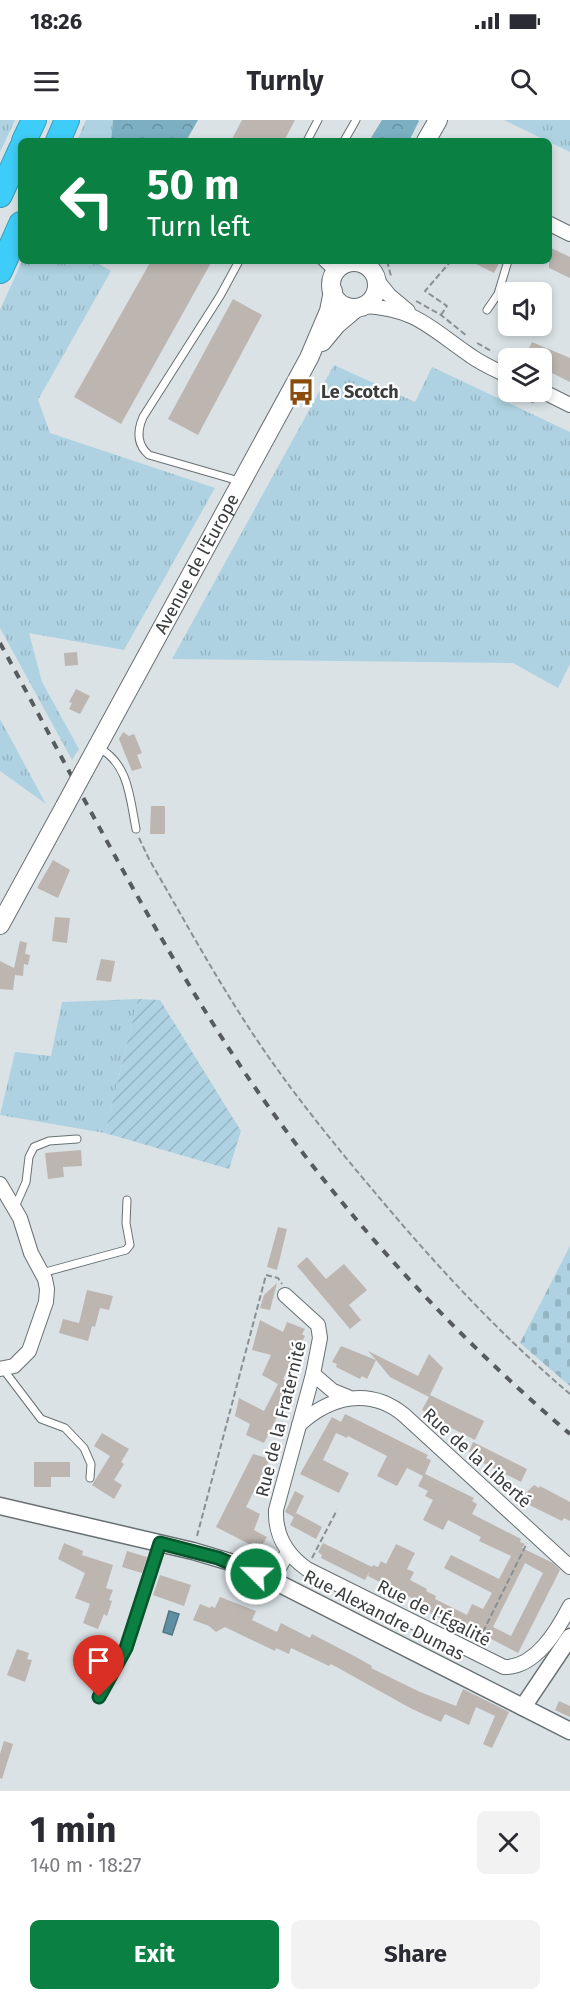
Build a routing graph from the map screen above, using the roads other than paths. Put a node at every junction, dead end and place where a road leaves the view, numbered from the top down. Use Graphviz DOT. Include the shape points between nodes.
graph roads {
  1 [pos="67,120"];
  2 [pos="318,120"];
  3 [pos="356,120"];
  4 [pos="438,120"];
  5 [pos="59,138"];
  6 [pos="309,138"];
  7 [pos="346,138"];
  8 [pos="428,138"];
  9 [pos="18,156"];
  10 [pos="0,195"];
  11 [pos="552,225"];
  12 [pos="18,231"];
  13 [pos="570,234"];
  14 [pos="237,264"];
  15 [pos="326,264"];
  16 [pos="362,264"];
  17 [pos="507,264"];
  18 [pos="0,271"];
  19 [pos="375,272"];
  20 [pos="340,273"];
  21 [pos="360,307"];
  22 [pos="487,310"];
  23 [pos="414,317"];
  24 [pos="309,358"];
  25 [pos="498,371"];
  26 [pos="552,396"];
  27 [pos="570,405"];
  28 [pos="242,482"];
  29 [pos="98,747"];
  30 [pos="136,829"];
  31 [pos="0,925"];
  32 [pos="77,1139"];
  33 [pos="0,1184"];
  34 [pos="127,1200"];
  35 [pos="15,1208"];
  36 [pos="42,1273"];
  37 [pos="285,1295"];
  38 [pos="2,1369"];
  39 [pos="313,1374"];
  40 [pos="348,1398"];
  41 [pos="299,1425"];
  42 [pos="90,1478"];
  43 [pos="0,1506"];
  44 [pos="279,1532"];
  45 [pos="160,1543"];
  46 [pos="288,1552"];
  47 [pos="570,1567"];
  48 [pos="272,1580"];
  49 [pos="570,1606"];
  50 [pos="570,1637"];
  51 [pos="99,1697"];
  52 [pos="523,1707"];
  53 [pos="570,1731"];
  1 -- 5 [label="highway"];
  2 -- 6 [label="lane"];
  3 -- 7 [label="lane"];
  4 -- 8 [label="main road"];
  9 -- 10 [label="highway"];
  11 -- 13 [label="street"];
  12 -- 18 [label="highway"];
  14 -- 28 [label="lane" via="143,417 139,436 149,455"];
  15 -- 20 [label="lane"];
  16 -- 19 [label="main road"];
  17 -- 22 [label="lane" via="498,294"];
  19 -- 21 [label="main road" via="375,295"];
  19 -- 23 [label="street" via="398,304"];
  20 -- 21 [label="main road" via="340,303"];
  20 -- 24 [label="main road, Avenue de l'Europe"];
  21 -- 23 [label="street" via="390,309"];
  21 -- 24 [label="main road, Avenue de l'Europe" via="338,324"];
  23 -- 25 [label="street"];
  24 -- 28 [label="main road, Avenue de l'Europe"];
  26 -- 27 [label="street"];
  28 -- 29 [label="main road, Avenue de l'Europe"];
  29 -- 30 [label="lane" via="113,756 122,769"];
  29 -- 31 [label="main road, Avenue de l'Europe, bridge"];
  32 -- 35 [label="lane" via="49,1141 34,1147"];
  33 -- 35 [label="street"];
  34 -- 36 [label="lane" via="128,1248"];
  35 -- 36 [label="street"];
  36 -- 38 [label="street" via="47,1296 29,1351 21,1362"];
  37 -- 39 [label="street, Rue de la Fraternité" via="320,1329"];
  38 -- 42 [label="lane" via="41,1419 65,1428 84,1448 91,1464"];
  39 -- 40 [label="street, Rue de la Liberté"];
  39 -- 41 [label="street, Rue de la Fraternité"];
  40 -- 41 [label="street, Rue de la Liberté" via="322,1408"];
  40 -- 47 [label="street, Rue de la Liberté" via="381,1402 398,1411"];
  41 -- 44 [label="street, Rue de la Fraternité" via="276,1510"];
  43 -- 45 [label="street, Rue Alexandre Dumas"];
  44 -- 46 [label="street, Rue de l'Égalité"];
  45 -- 48 [label="street, Rue Alexandre Dumas" via="230,1562"];
  45 -- 51 [label="lane" via="126,1648"];
  46 -- 48 [label="street"];
  46 -- 49 [label="street, Rue de l'Égalité" via="307,1569 504,1667 521,1665 532,1658"];
  48 -- 52 [label="street, Rue Alexandre Dumas"];
  50 -- 52 [label="street"];
  52 -- 53 [label="street, Rue Alexandre Dumas"];
}
